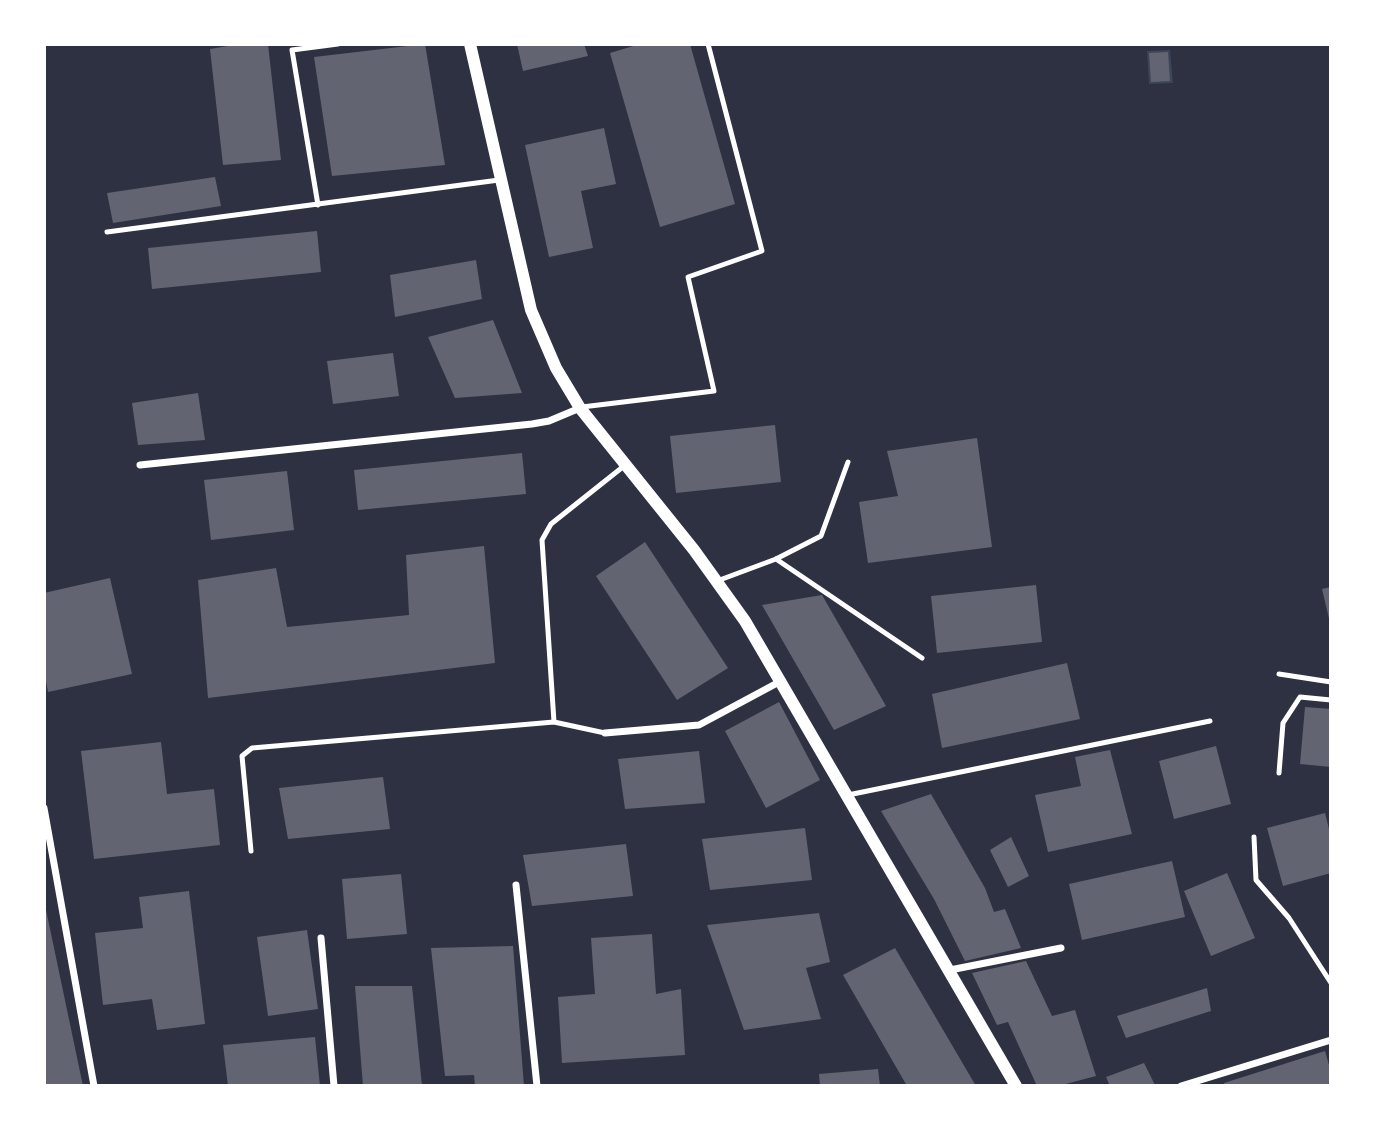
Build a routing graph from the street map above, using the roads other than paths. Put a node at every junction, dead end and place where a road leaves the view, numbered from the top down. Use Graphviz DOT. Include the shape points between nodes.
graph roads {
  1 [pos="338,44"];
  2 [pos="470,44"];
  3 [pos="708,44"];
  4 [pos="503,180"];
  5 [pos="318,205"];
  6 [pos="107,232"];
  7 [pos="580,408"];
  8 [pos="848,462"];
  9 [pos="140,465"];
  10 [pos="625,465"];
  11 [pos="776,559"];
  12 [pos="717,581"];
  13 [pos="922,658"];
  14 [pos="1279,674"];
  15 [pos="782,681"];
  16 [pos="1331,682"];
  17 [pos="1331,700"];
  18 [pos="1210,721"];
  19 [pos="554,722"];
  20 [pos="606,733"];
  21 [pos="1279,773"];
  22 [pos="848,795"];
  23 [pos="44,808"];
  24 [pos="1254,836"];
  25 [pos="251,851"];
  26 [pos="516,885"];
  27 [pos="321,938"];
  28 [pos="1061,948"];
  29 [pos="950,970"];
  30 [pos="1331,983"];
  31 [pos="1331,1040"];
  32 [pos="94,1086"];
  33 [pos="334,1086"];
  34 [pos="537,1086"];
  35 [pos="1016,1086"];
  36 [pos="1181,1086"];
  1 -- 5 [label="lane" via="292,50"];
  2 -- 4 [label="street"];
  3 -- 7 [label="lane" via="762,251 688,276 714,391"];
  4 -- 5 [label="lane"];
  4 -- 7 [label="street" via="541,340"];
  5 -- 6 [label="lane"];
  7 -- 9 [label="street" via="532,424"];
  7 -- 10 [label="street"];
  8 -- 11 [label="lane" via="821,536"];
  10 -- 12 [label="street"];
  10 -- 19 [label="lane" via="544,531"];
  11 -- 12 [label="lane"];
  11 -- 13 [label="lane"];
  12 -- 15 [label="street"];
  14 -- 16 [label="lane"];
  15 -- 20 [label="street" via="699,725"];
  15 -- 22 [label="street"];
  17 -- 21 [label="lane" via="1300,697 1283,723"];
  18 -- 22 [label="lane"];
  19 -- 20 [label="lane"];
  19 -- 25 [label="lane" via="252,748 242,756"];
  22 -- 29 [label="street"];
  23 -- 32 [label="street"];
  24 -- 30 [label="lane" via="1256,880 1289,918"];
  26 -- 34 [label="street"];
  27 -- 33 [label="street"];
  28 -- 29 [label="street"];
  29 -- 35 [label="street"];
  31 -- 36 [label="street"];
}
